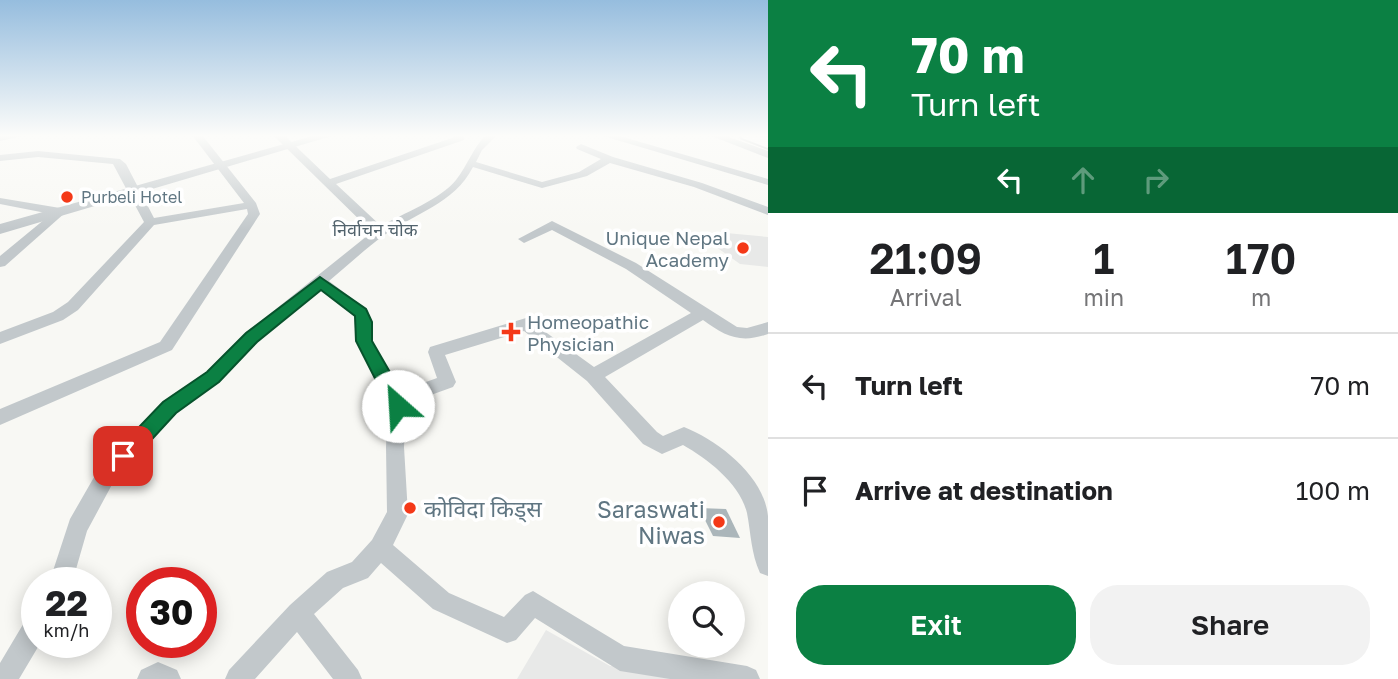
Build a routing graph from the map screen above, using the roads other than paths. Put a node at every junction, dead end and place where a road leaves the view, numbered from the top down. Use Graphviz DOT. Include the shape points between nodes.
graph roads {
  1 [pos="122,167"];
  2 [pos="213,167"];
  3 [pos="220,167"];
  4 [pos="311,167"];
  5 [pos="374,167"];
  6 [pos="468,167"];
  7 [pos="499,167"];
  8 [pos="596,167"];
  9 [pos="636,167"];
  10 [pos="715,167"];
  11 [pos="768,182"];
  12 [pos="328,183"];
  13 [pos="134,190"];
  14 [pos="0,201"];
  15 [pos="252,205"];
  16 [pos="768,211"];
  17 [pos="60,212"];
  18 [pos="150,222"];
  19 [pos="0,229"];
  20 [pos="380,232"];
  21 [pos="524,239"];
  22 [pos="0,263"];
  23 [pos="320,282"];
  24 [pos="703,313"];
  25 [pos="768,328"];
  26 [pos="0,338"];
  27 [pos="593,376"];
  28 [pos="397,400"];
  29 [pos="0,417"];
  30 [pos="380,548"];
  31 [pos="768,565"];
  32 [pos="65,567"];
  33 [pos="298,614"];
  34 [pos="21,652"];
  35 [pos="742,678"];
  36 [pos="5,679"];
  37 [pos="150,679"];
  38 [pos="168,679"];
  39 [pos="239,679"];
  40 [pos="349,679"];
  1 -- 13 [label="street"];
  2 -- 13 [label="street"];
  3 -- 15 [label="street"];
  4 -- 12 [label="street"];
  5 -- 12 [label="street"];
  6 -- 20 [label="street" via="446,194"];
  7 -- 8 [label="street" via="541,185"];
  9 -- 16 [label="street"];
  10 -- 11 [label="street"];
  12 -- 20 [label="street"];
  13 -- 17 [label="street"];
  13 -- 18 [label="street"];
  14 -- 17 [label="street"];
  15 -- 18 [label="street"];
  15 -- 29 [label="street" via="254,214 240,237 166,346"];
  17 -- 19 [label="street"];
  17 -- 22 [label="street"];
  18 -- 26 [label="street" via="73,306"];
  20 -- 23 [label="street"];
  21 -- 24 [label="street" via="552,225 631,266"];
  23 -- 28 [label="street" via="361,313 364,341"];
  23 -- 32 [label="street" via="251,337 213,377 170,408 108,472 78,527"];
  24 -- 25 [label="street" via="738,336"];
  24 -- 27 [label="street"];
  27 -- 28 [label="street" via="526,324 436,352 447,382"];
  27 -- 31 [label="street" via="650,438 662,445 684,436 734,475 758,514 760,550"];
  28 -- 30 [label="street" via="398,514"];
  30 -- 33 [label="street" via="360,570 335,580"];
  30 -- 35 [label="street" via="441,601 507,631 533,603 620,658"];
  33 -- 39 [label="street"];
  33 -- 40 [label="street"];
  34 -- 36 [label="street"];
  37 -- 38 [label="street" via="158,675"];
}
